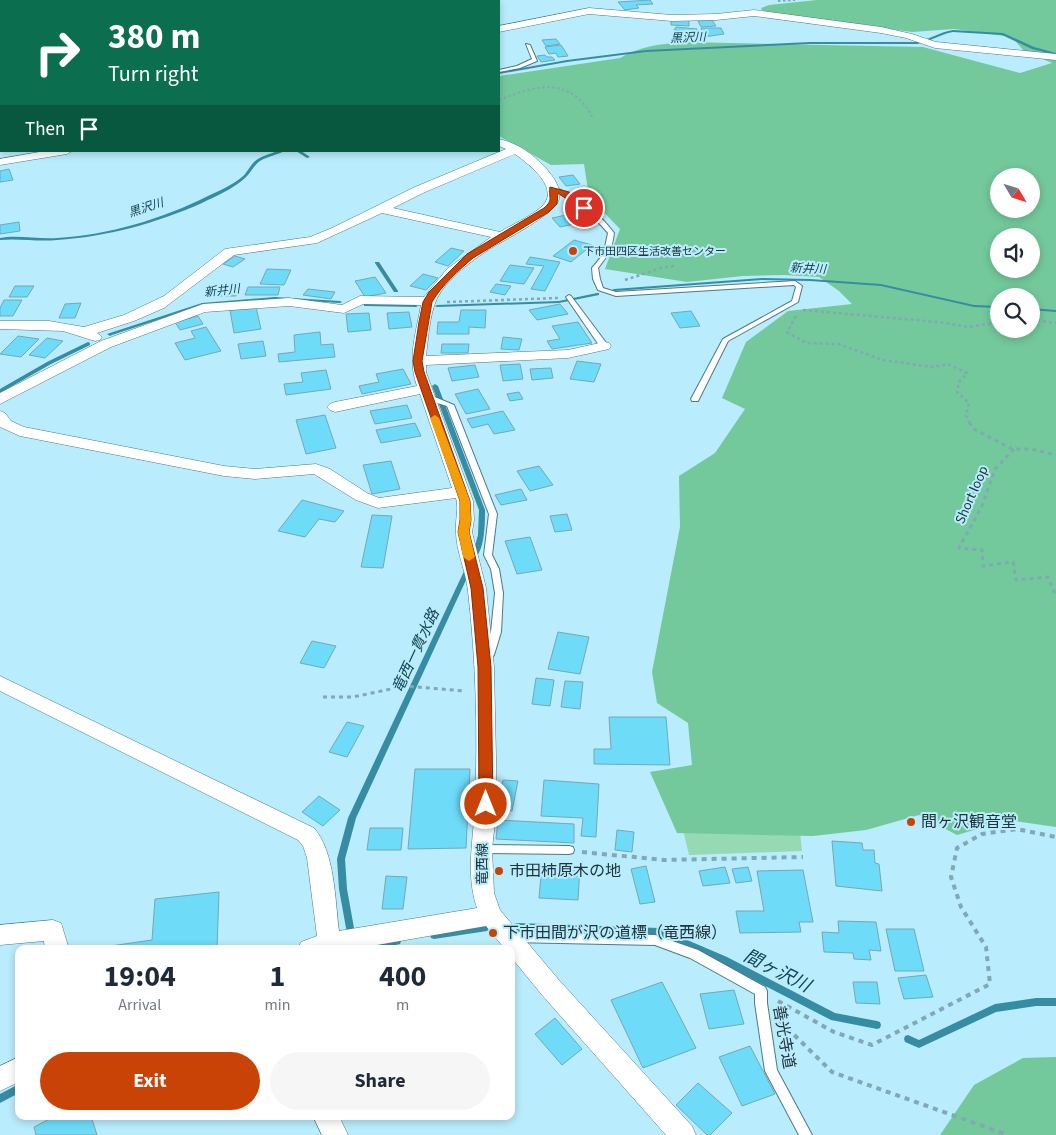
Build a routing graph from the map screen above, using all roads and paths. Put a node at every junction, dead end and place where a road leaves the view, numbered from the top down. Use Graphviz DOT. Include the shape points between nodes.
graph roads {
  1 [pos="591,0"];
  2 [pos="590,11"];
  3 [pos="500,29"];
  4 [pos="528,45"];
  5 [pos="1056,57"];
  6 [pos="500,70"];
  7 [pos="500,100"];
  8 [pos="592,117"];
  9 [pos="500,142"];
  10 [pos="517,150"];
  11 [pos="61,152"];
  12 [pos="0,162"];
  13 [pos="553,189"];
  14 [pos="382,208"];
  15 [pos="502,236"];
  16 [pos="674,266"];
  17 [pos="605,290"];
  18 [pos="570,299"];
  19 [pos="428,302"];
  20 [pos="1040,321"];
  21 [pos="1056,322"];
  22 [pos="990,324"];
  23 [pos="0,325"];
  24 [pos="87,331"];
  25 [pos="106,344"];
  26 [pos="604,346"];
  27 [pos="418,361"];
  28 [pos="428,395"];
  29 [pos="0,399"];
  30 [pos="695,399"];
  31 [pos="449,404"];
  32 [pos="335,407"];
  33 [pos="0,416"];
  34 [pos="1012,449"];
  35 [pos="1056,455"];
  36 [pos="462,492"];
  37 [pos="1056,596"];
  38 [pos="484,667"];
  39 [pos="0,683"];
  40 [pos="486,692"];
  41 [pos="323,697"];
  42 [pos="1056,838"];
  43 [pos="482,849"];
  44 [pos="569,850"];
  45 [pos="803,857"];
  46 [pos="492,915"];
  47 [pos="0,935"];
  48 [pos="508,937"];
  49 [pos="56,945"];
  50 [pos="319,945"];
  51 [pos="325,945"];
  52 [pos="515,945"];
  53 [pos="515,945"];
  54 [pos="761,991"];
  55 [pos="15,1071"];
  56 [pos="0,1079"];
  57 [pos="328,1120"];
  58 [pos="335,1135"];
  59 [pos="683,1135"];
  60 [pos="806,1135"];
  61 [pos="1008,1135"];
  1 -- 2 [label="street"];
  2 -- 3 [label="street"];
  2 -- 5 [label="street" via="672,18 754,13 849,25 899,34 935,45"];
  4 -- 6 [label="lane" via="535,60"];
  7 -- 8 [label="path" via="532,88 562,88 589,108"];
  9 -- 10 [label="street"];
  10 -- 13 [label="street" via="532,159"];
  10 -- 14 [label="street"];
  11 -- 12 [label="street"];
  13 -- 15 [label="street, 竜西線" via="553,204"];
  13 -- 17 [label="lane" via="566,193 603,222 611,233 608,250 595,266 594,273 600,289"];
  14 -- 15 [label="street"];
  14 -- 24 [label="street" via="313,240 230,252 150,310 128,320"];
  15 -- 19 [label="street, 竜西線" via="461,264"];
  16 -- 17 [label="path" via="629,278"];
  17 -- 30 [label="lane" via="616,294 746,285 794,283 799,286 795,302 725,340"];
  18 -- 19 [label="path"];
  18 -- 26 [label="lane"];
  19 -- 25 [label="street" via="360,300 344,309 289,302 203,308"];
  19 -- 27 [label="street, 竜西線"];
  20 -- 21 [label="path"];
  22 -- 34 [label="path" via="969,328 938,322 801,310 787,332 806,343 838,344 883,360 932,367 948,364 967,373 956,392 969,403 966,416 974,429"];
  23 -- 24 [label="street" via="36,324"];
  24 -- 25 [label="street"];
  25 -- 29 [label="street"];
  26 -- 27 [label="street" via="568,354"];
  27 -- 28 [label="street, 竜西線"];
  28 -- 31 [label="lane"];
  28 -- 32 [label="street"];
  28 -- 36 [label="street, 竜西線"];
  31 -- 38 [label="lane" via="493,514 488,554 495,569 499,593 496,632"];
  33 -- 36 [label="street" via="6,424 20,431 224,471 255,474 316,469 365,500 378,503"];
  34 -- 35 [label="path" via="1031,449"];
  34 -- 37 [label="path, Short loop" via="995,469 982,506 959,548 982,550 983,566 1013,562 1016,580 1048,577"];
  36 -- 38 [label="street, 竜西線" via="466,520 464,532 477,588"];
  38 -- 40 [label="street, 竜西線"];
  39 -- 50 [label="street" via="306,834 313,842 318,858"];
  40 -- 41 [label="path" via="405,686 353,697"];
  40 -- 43 [label="street, 竜西線" via="486,804"];
  42 -- 54 [label="path" via="1017,829 982,834 957,848 951,877 961,907 986,947 990,984 872,1045 834,1032"];
  43 -- 44 [label="lane"];
  43 -- 46 [label="street, 竜西線" via="483,893"];
  44 -- 45 [label="path" via="613,857 695,861"];
  46 -- 48 [label="street, 竜西線"];
  46 -- 51 [label="street"];
  47 -- 49 [label="street" via="53,930"];
  48 -- 52 [label="street, 竜西線"];
  48 -- 54 [label="lane, 善光寺道" via="655,940 694,954"];
  53 -- 59 [label="street, 竜西線"];
  54 -- 60 [label="lane, 善光寺道" via="771,1071"];
  54 -- 61 [label="path" via="770,1012 832,1072"];
  55 -- 56 [label="street"];
  57 -- 58 [label="street"];
}
